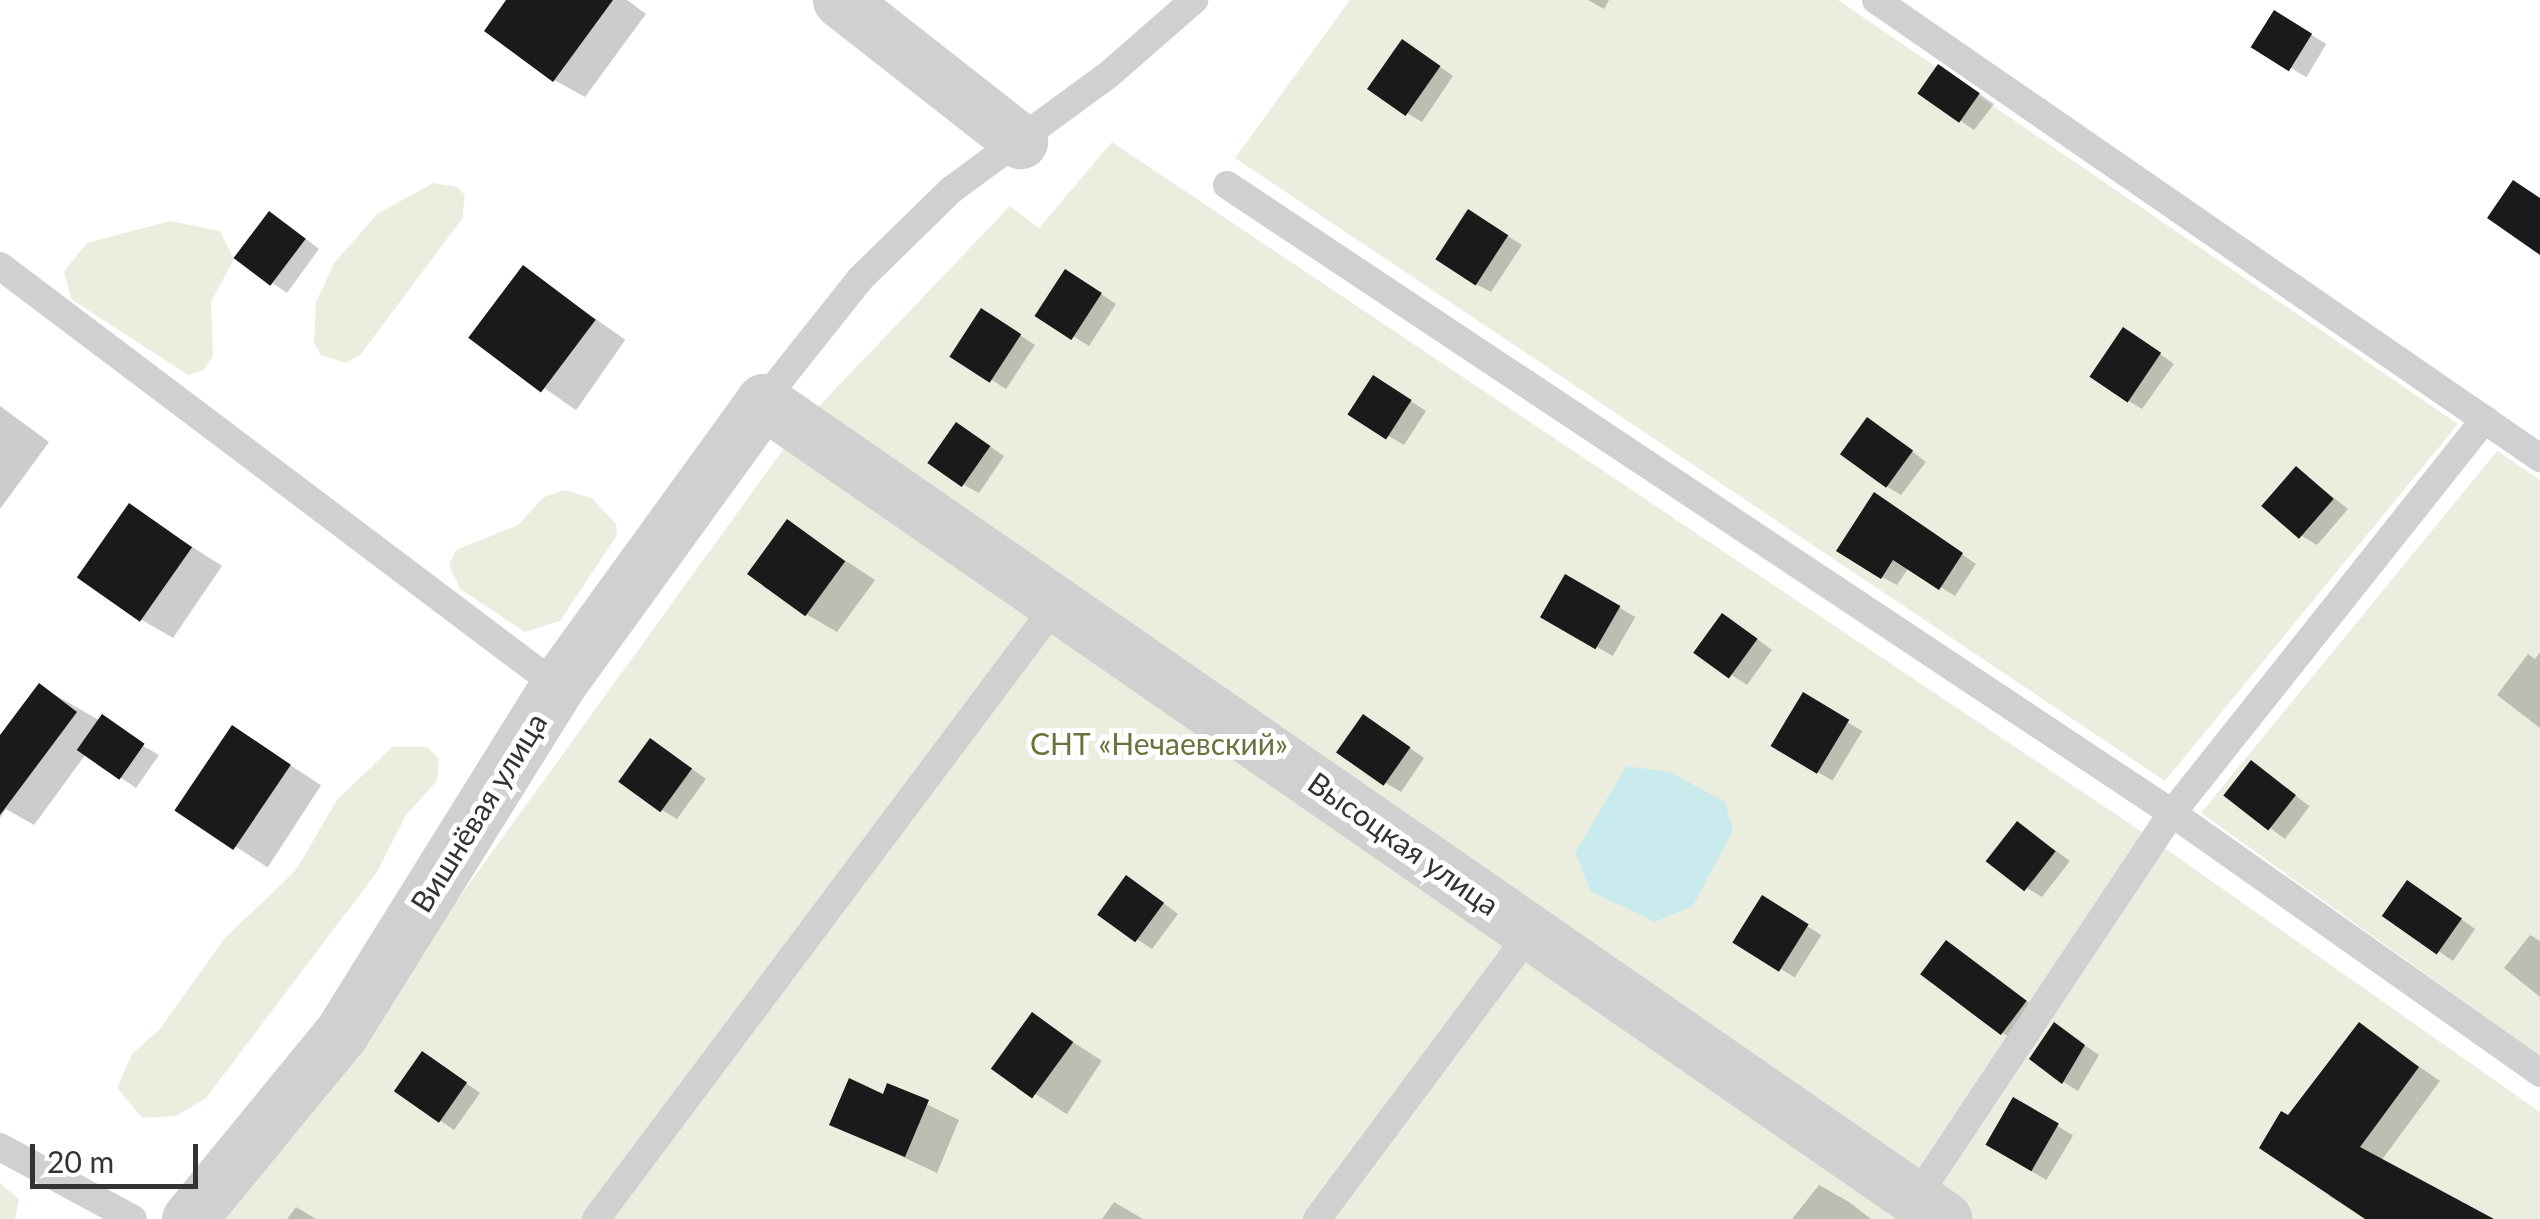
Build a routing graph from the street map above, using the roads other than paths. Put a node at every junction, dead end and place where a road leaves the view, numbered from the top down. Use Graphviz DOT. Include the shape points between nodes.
graph roads {
  1 [pos="840,0"];
  2 [pos="1194,0"];
  3 [pos="1876,0"];
  4 [pos="1020,141"];
  5 [pos="1227,184"];
  6 [pos="0,266"];
  7 [pos="763,402"];
  8 [pos="2485,419"];
  9 [pos="2540,458"];
  10 [pos="1059,601"];
  11 [pos="557,686"];
  12 [pos="2172,813"];
  13 [pos="1532,932"];
  14 [pos="2540,1073"];
  15 [pos="0,1147"];
  16 [pos="1930,1209"];
  17 [pos="133,1219"];
  18 [pos="189,1219"];
  19 [pos="596,1219"];
  20 [pos="1317,1219"];
  1 -- 4 [label="street"];
  2 -- 4 [label="lane"];
  3 -- 8 [label="lane"];
  4 -- 7 [label="lane" via="951,190 860,280"];
  5 -- 12 [label="lane"];
  6 -- 11 [label="lane"];
  7 -- 10 [label="street, Высоцкая улица"];
  7 -- 11 [label="street, Вишнёвая улица"];
  8 -- 9 [label="lane"];
  8 -- 12 [label="lane"];
  10 -- 13 [label="street, Высоцкая улица"];
  10 -- 19 [label="lane"];
  11 -- 18 [label="street, Вишнёвая улица" via="342,1032"];
  12 -- 14 [label="lane"];
  12 -- 16 [label="lane"];
  13 -- 16 [label="street, Высоцкая улица"];
  13 -- 20 [label="lane"];
  15 -- 17 [label="lane"];
}
